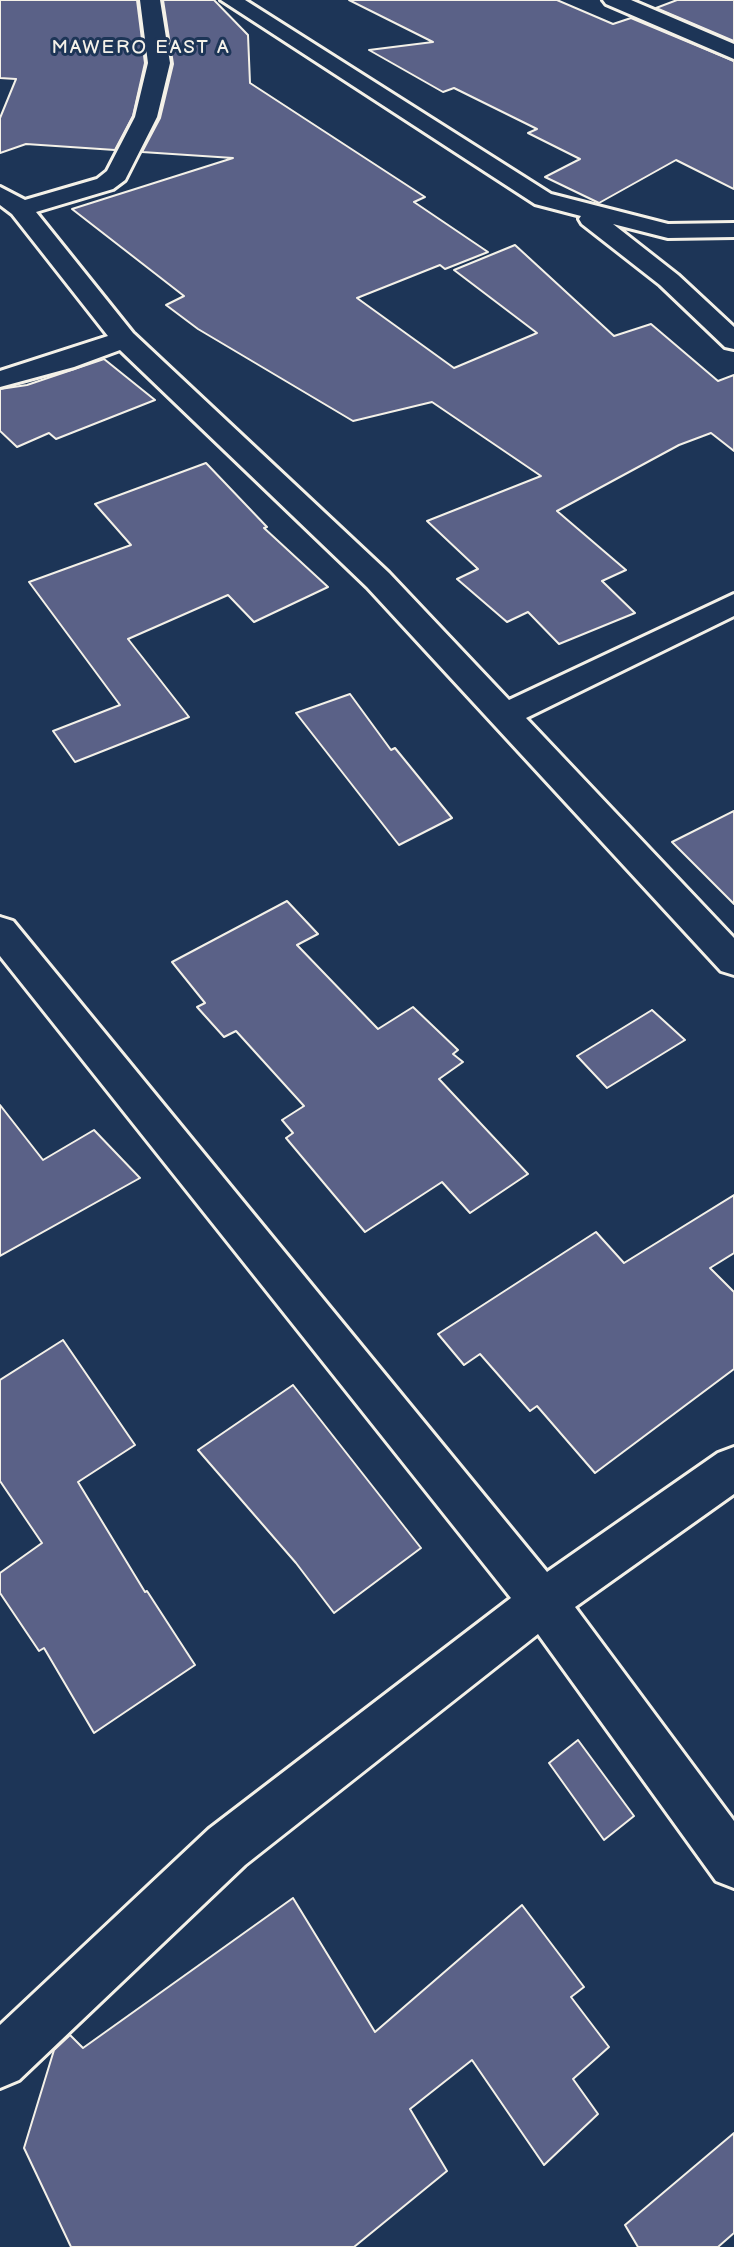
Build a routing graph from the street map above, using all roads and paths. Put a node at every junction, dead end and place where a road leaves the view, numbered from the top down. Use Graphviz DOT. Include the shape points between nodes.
graph roads {
  1 [pos="150,0"];
  2 [pos="231,0"];
  3 [pos="613,0"];
  4 [pos="734,52"];
  5 [pos="10,202"];
  6 [pos="582,211"];
  7 [pos="734,230"];
  8 [pos="124,339"];
  9 [pos="734,341"];
  10 [pos="0,379"];
  11 [pos="734,604"];
  12 [pos="504,716"];
  13 [pos="0,931"];
  14 [pos="734,961"];
  15 [pos="734,1468"];
  16 [pos="542,1602"];
  17 [pos="734,1863"];
  18 [pos="0,2061"];
  1 -- 5 [label="street" via="159,63 146,117 117,175 105,184"];
  2 -- 6 [label="street" via="543,199"];
  3 -- 4 [label="street"];
  5 -- 8 [label="street"];
  6 -- 7 [label="street" via="668,231"];
  6 -- 9 [label="street" via="669,280"];
  8 -- 10 [label="street" via="65,362"];
  8 -- 12 [label="street" via="378,580"];
  11 -- 12 [label="street"];
  12 -- 14 [label="street"];
  13 -- 16 [label="street"];
  15 -- 16 [label="street"];
  16 -- 17 [label="street"];
  16 -- 18 [label="street" via="227,1847"];
}
